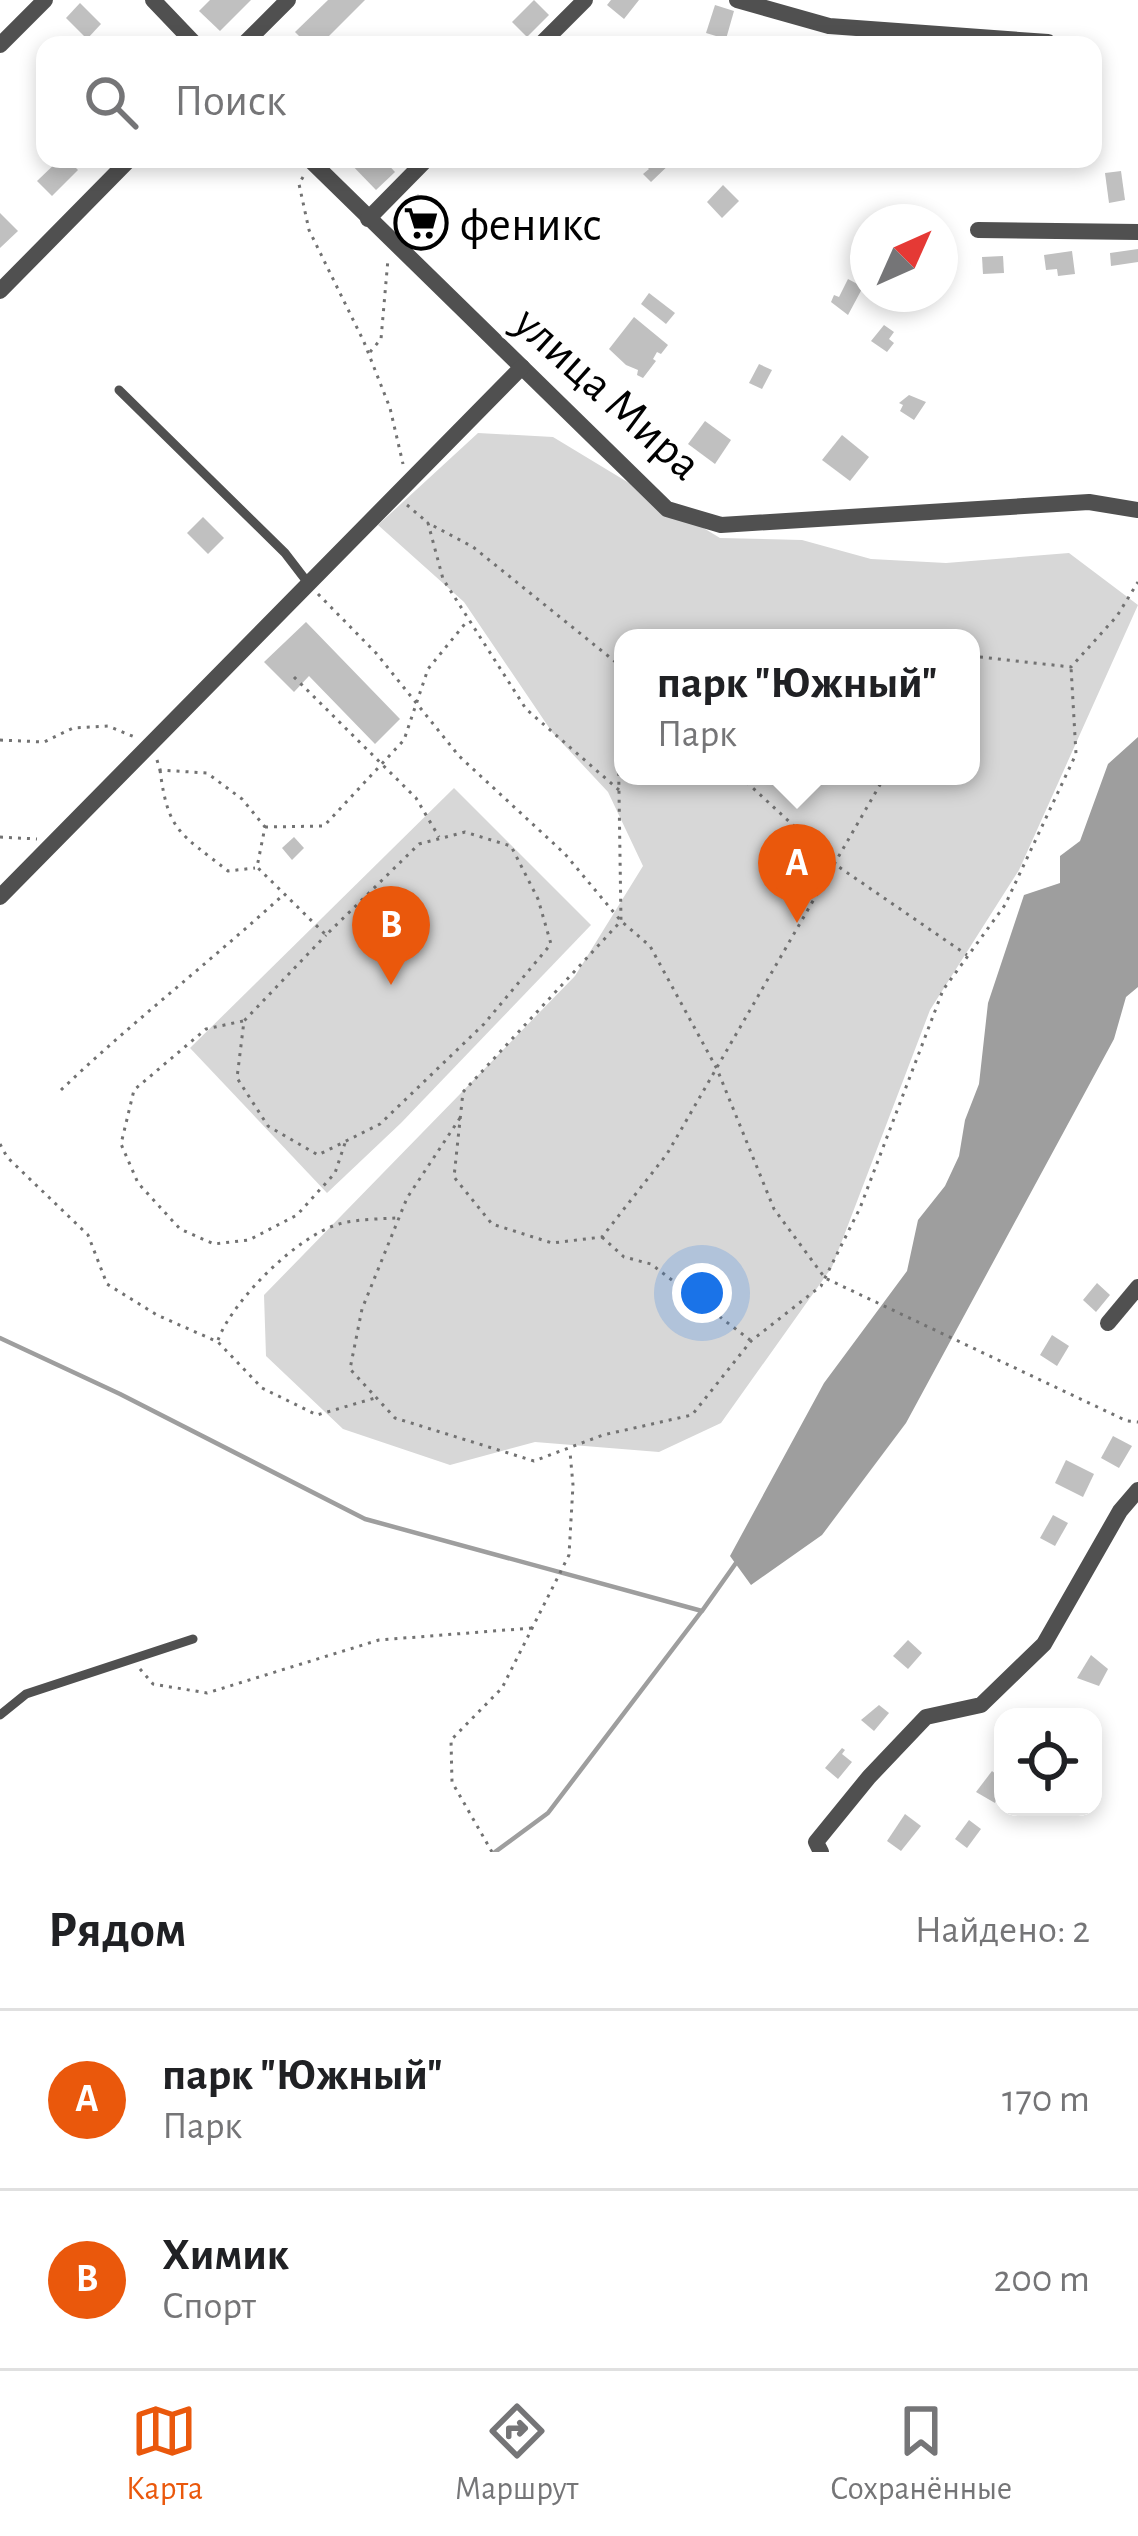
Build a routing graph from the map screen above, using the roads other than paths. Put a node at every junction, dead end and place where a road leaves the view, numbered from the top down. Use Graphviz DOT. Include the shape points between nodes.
graph roads {
  1 [pos="45,0"];
  2 [pos="153,0"];
  3 [pos="288,0"];
  4 [pos="585,0"];
  5 [pos="737,0"];
  6 [pos="187,36"];
  7 [pos="252,36"];
  8 [pos="549,36"];
  9 [pos="966,36"];
  10 [pos="0,45"];
  11 [pos="121,168"];
  12 [pos="317,168"];
  13 [pos="418,168"];
  14 [pos="368,219"];
  15 [pos="977,230"];
  16 [pos="1138,232"];
  17 [pos="0,291"];
  18 [pos="521,367"];
  19 [pos="118,390"];
  20 [pos="1138,510"];
  21 [pos="308,584"];
  22 [pos="0,897"];
  23 [pos="1138,1287"];
  24 [pos="1108,1323"];
  25 [pos="1138,1490"];
  26 [pos="194,1639"];
  27 [pos="0,1715"];
  28 [pos="819,1847"];
  1 -- 10 [label="street"];
  2 -- 6 [label="street"];
  3 -- 7 [label="street"];
  4 -- 8 [label="street"];
  5 -- 9 [label="street" via="829,26"];
  11 -- 17 [label="street"];
  12 -- 14 [label="street, улица Мира"];
  13 -- 14 [label="street"];
  14 -- 18 [label="street, улица Мира"];
  15 -- 16 [label="street"];
  18 -- 20 [label="street, улица Мира" via="667,509 721,525 1089,502"];
  18 -- 21 [label="street"];
  19 -- 21 [label="lane"];
  21 -- 22 [label="street"];
  23 -- 24 [label="street"];
  25 -- 28 [label="street" via="1044,1644 981,1705 926,1717 868,1777"];
  26 -- 27 [label="lane" via="26,1694"];
}
